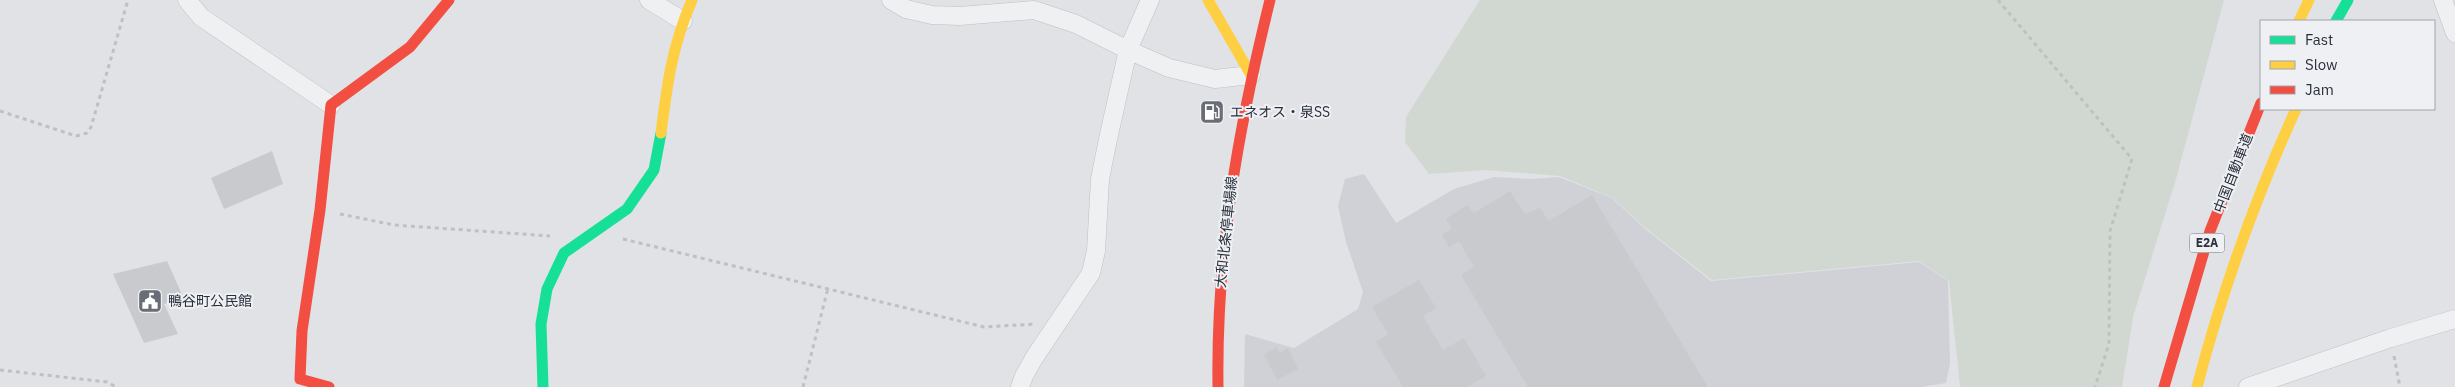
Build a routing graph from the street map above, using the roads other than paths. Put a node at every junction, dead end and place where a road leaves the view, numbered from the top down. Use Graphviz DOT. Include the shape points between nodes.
graph roads {
  1 [pos="187,0"];
  2 [pos="449,0"];
  3 [pos="649,0"];
  4 [pos="692,0"];
  5 [pos="891,0"];
  6 [pos="1150,0"];
  7 [pos="1208,0"];
  8 [pos="1270,0"];
  9 [pos="2309,0"];
  10 [pos="2348,0"];
  11 [pos="2443,0"];
  12 [pos="2299,20"];
  13 [pos="2337,20"];
  14 [pos="683,21"];
  15 [pos="2455,33"];
  16 [pos="1128,50"];
  17 [pos="1251,74"];
  18 [pos="330,105"];
  19 [pos="2260,106"];
  20 [pos="2296,110"];
  21 [pos="2455,319"];
  22 [pos="329,387"];
  23 [pos="543,387"];
  24 [pos="1020,387"];
  25 [pos="1218,387"];
  26 [pos="2164,387"];
  27 [pos="2197,387"];
  28 [pos="2248,387"];
  1 -- 18 [label="street" via="200,17"];
  2 -- 18 [label="main road" via="410,47"];
  3 -- 14 [label="street"];
  4 -- 14 [label="main road"];
  5 -- 16 [label="street" via="906,9 932,15 1034,10 1076,24"];
  6 -- 16 [label="street"];
  7 -- 17 [label="main road"];
  8 -- 17 [label="main road, 大和北条停車場線"];
  9 -- 12 [label="main road"];
  10 -- 13 [label="main road"];
  11 -- 15 [label="street"];
  14 -- 23 [label="main road" via="669,70 654,170 627,209 564,253 547,289 541,324"];
  16 -- 17 [label="street" via="1170,68 1215,79"];
  16 -- 24 [label="street" via="1100,179 1094,262 1088,279 1031,364"];
  17 -- 25 [label="main road, 大和北条停車場線" via="1228,194 1216,345"];
  18 -- 22 [label="main road" via="320,210 302,331 300,379"];
  19 -- 26 [label="main road, 中国自動車道 / E2A" via="2210,231"];
  20 -- 27 [label="main road, E2A" via="2242,244"];
  21 -- 28 [label="street"];
}
